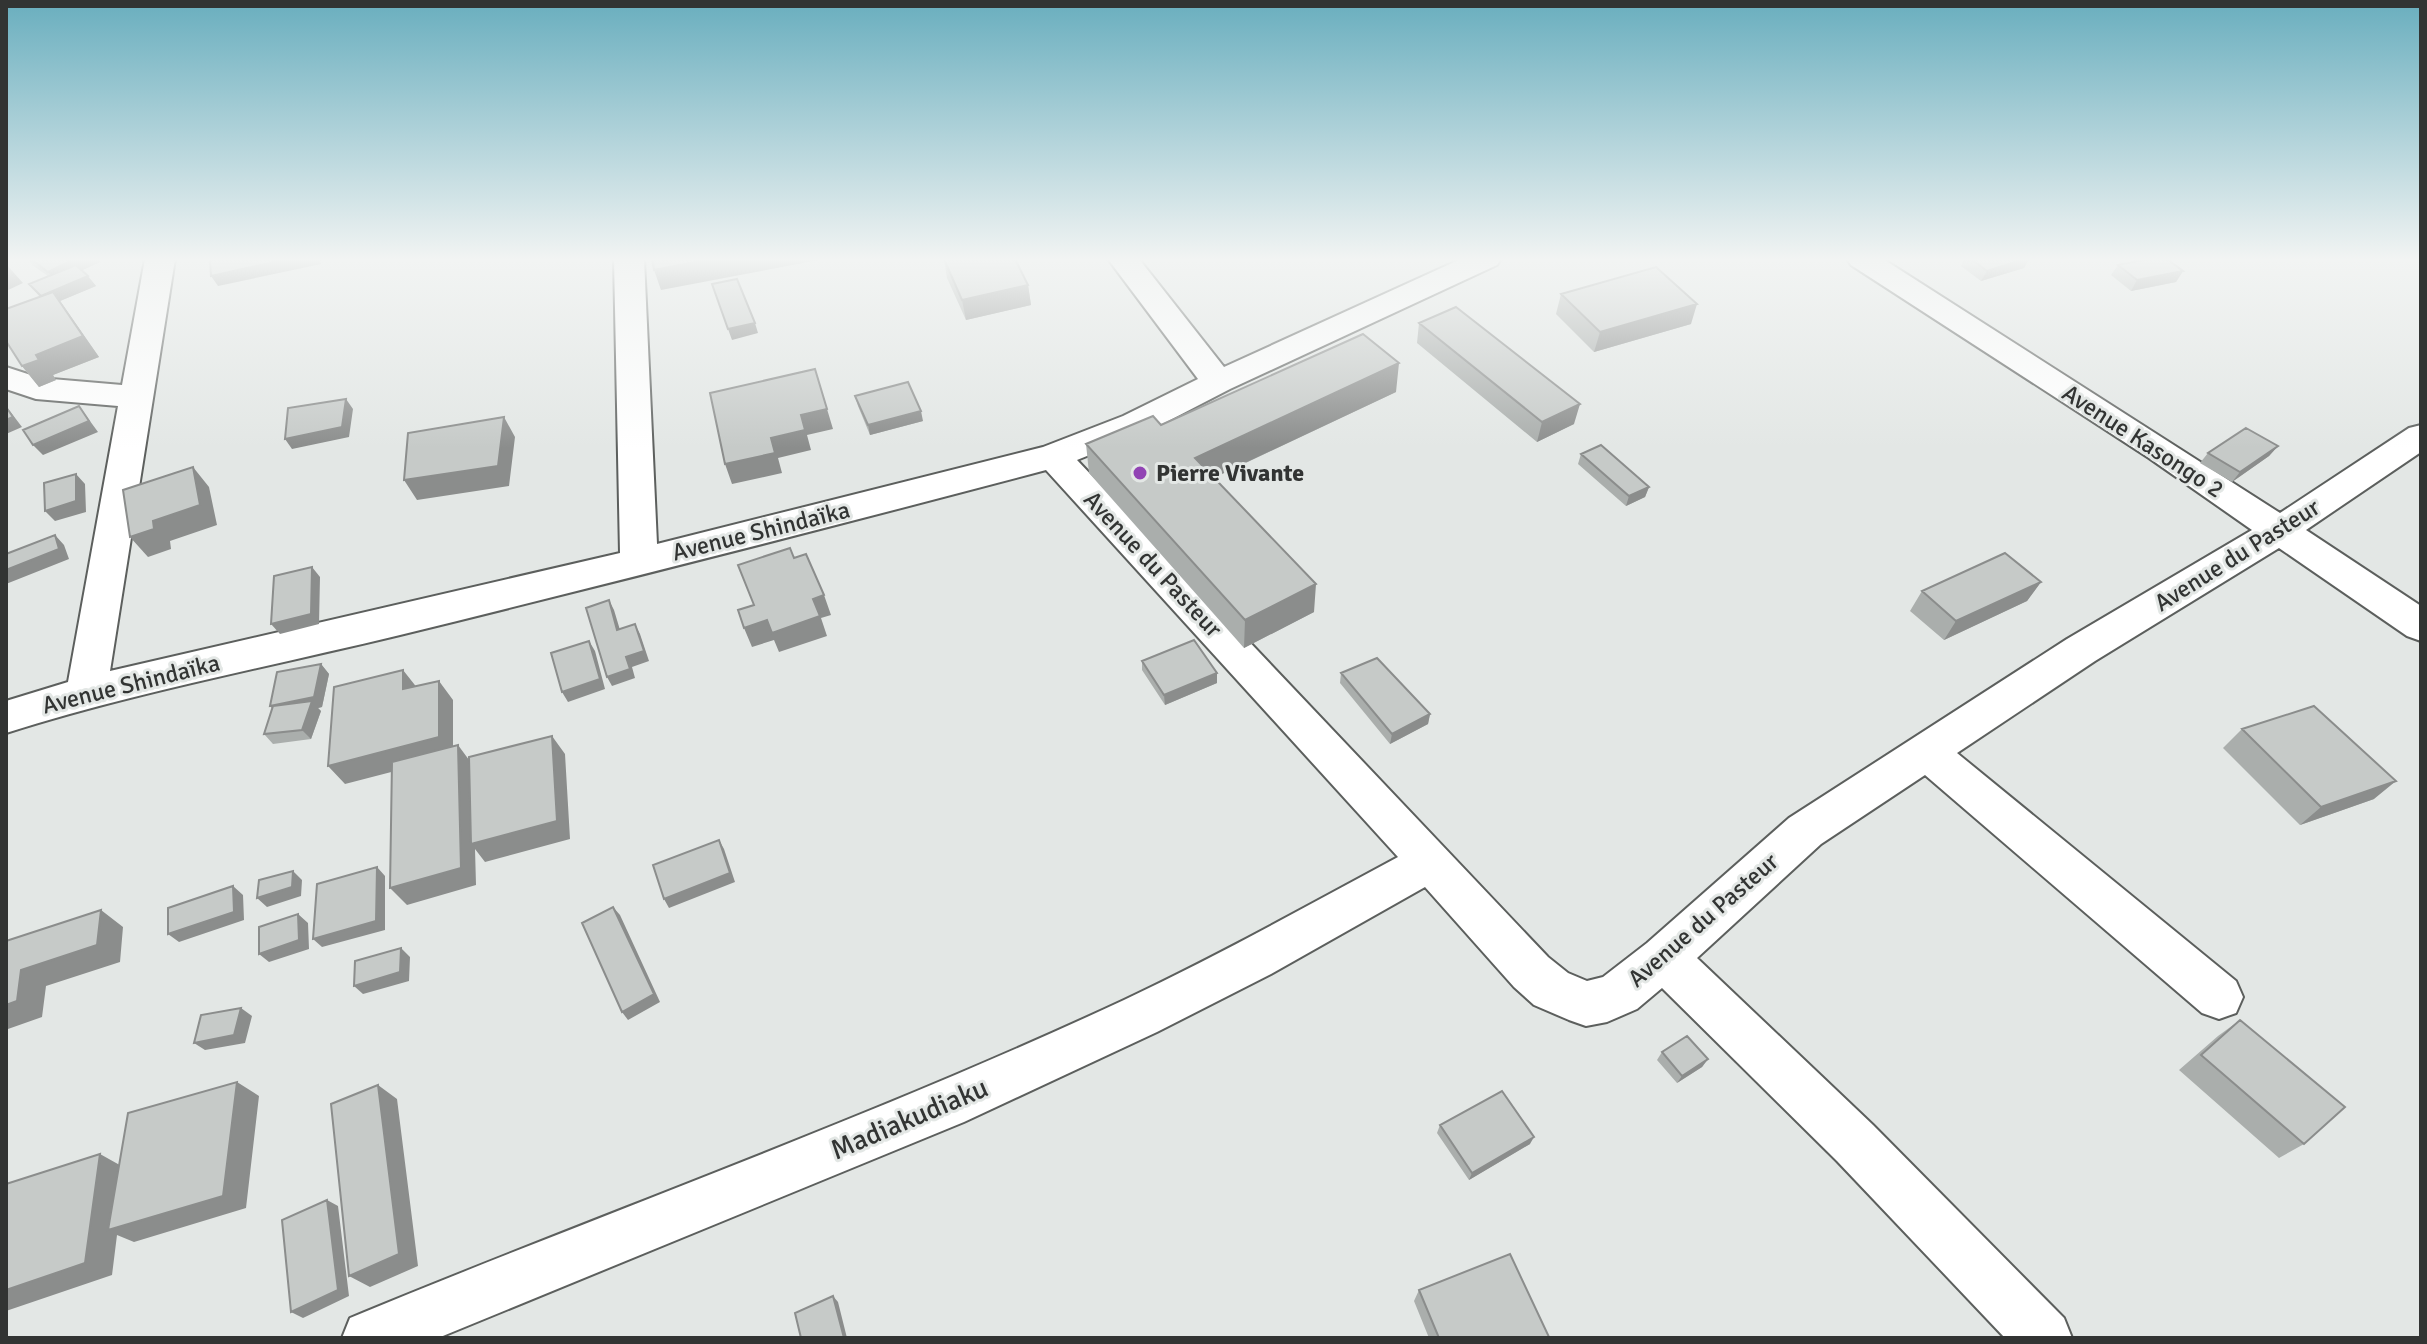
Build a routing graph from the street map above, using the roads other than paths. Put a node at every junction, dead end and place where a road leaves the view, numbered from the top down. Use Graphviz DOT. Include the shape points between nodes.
graph roads {
  1 [pos="149,322"];
  2 [pos="631,322"];
  3 [pos="1171,322"];
  4 [pos="1349,322"];
  5 [pos="1959,322"];
  6 [pos="6,377"];
  7 [pos="1218,382"];
  8 [pos="135,397"];
  9 [pos="2421,436"];
  10 [pos="1053,456"];
  11 [pos="2280,530"];
  12 [pos="639,560"];
  13 [pos="2421,626"];
  14 [pos="86,692"];
  15 [pos="6,717"];
  16 [pos="1927,752"];
  17 [pos="1431,861"];
  18 [pos="1664,958"];
  19 [pos="2219,997"];
  20 [pos="370,1338"];
  21 [pos="2044,1338"];
  1 -- 8 [label="street"];
  2 -- 12 [label="street"];
  3 -- 7 [label="street"];
  4 -- 7 [label="street, Avenue Shindaïka"];
  5 -- 11 [label="street, Avenue Kasongo 2"];
  6 -- 8 [label="street" via="36,388"];
  7 -- 10 [label="street, Avenue Shindaïka" via="1135,424"];
  8 -- 14 [label="street"];
  9 -- 11 [label="street, Avenue du Pasteur"];
  10 -- 12 [label="street, Avenue Shindaïka"];
  10 -- 17 [label="street, Avenue du Pasteur"];
  11 -- 13 [label="street, Avenue Kasongo 2"];
  11 -- 16 [label="street, Avenue du Pasteur" via="2081,650"];
  12 -- 14 [label="street, Avenue Shindaïka"];
  14 -- 15 [label="street, Avenue Shindaïka"];
  16 -- 18 [label="street, Avenue du Pasteur" via="1805,831"];
  16 -- 19 [label="street"];
  17 -- 18 [label="street, Avenue du Pasteur" via="1531,972 1573,1001 1607,1000"];
  17 -- 20 [label="street, Madiakudiaku" via="1197,987 1001,1079"];
  18 -- 21 [label="street" via="1855,1143"];
}
